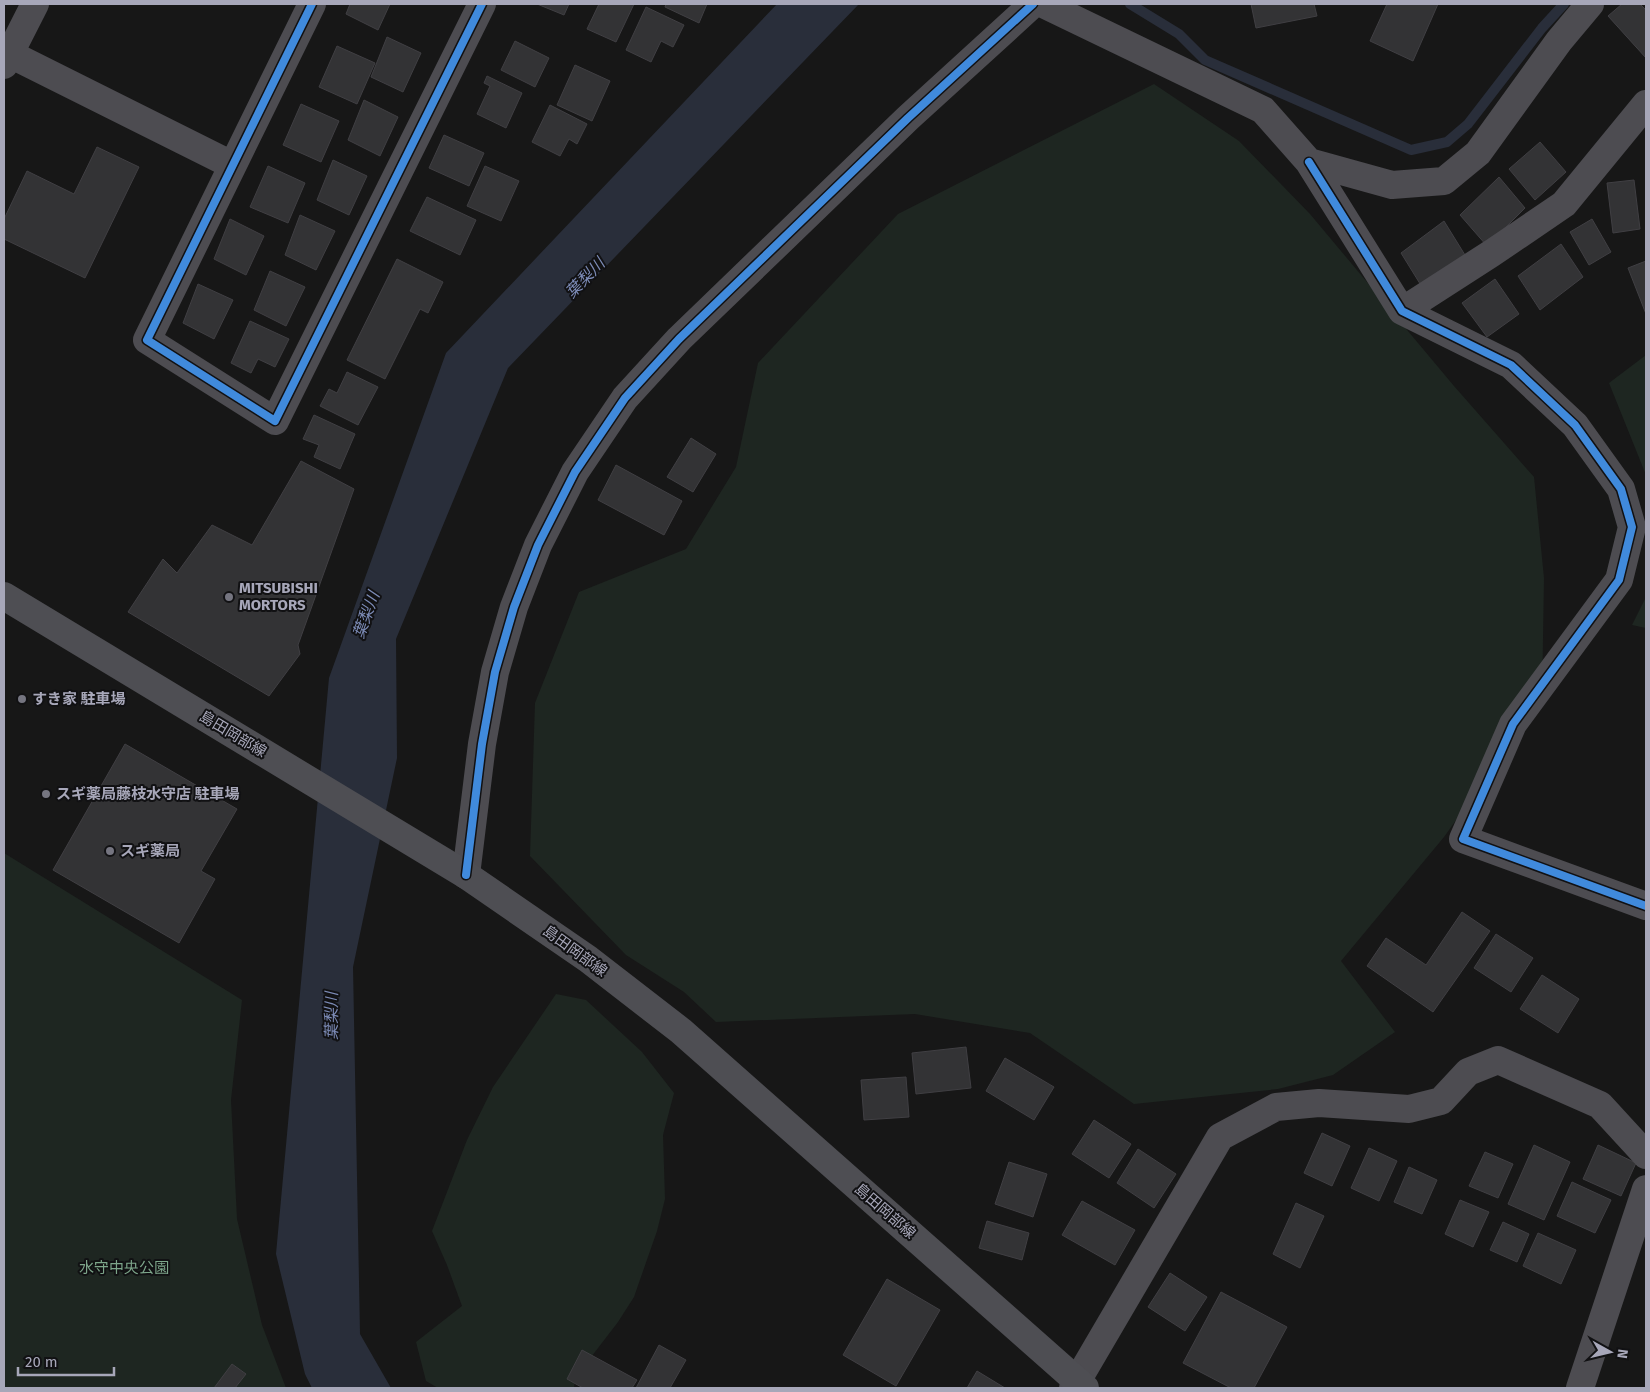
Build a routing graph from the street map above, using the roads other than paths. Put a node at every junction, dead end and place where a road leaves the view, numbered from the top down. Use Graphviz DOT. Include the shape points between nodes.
graph roads {
  1 [pos="34,4"];
  2 [pos="312,4"];
  3 [pos="482,4"];
  4 [pos="1033,4"];
  5 [pos="1043,4"];
  6 [pos="1590,4"];
  7 [pos="6,56"];
  8 [pos="1646,104"];
  9 [pos="1310,162"];
  10 [pos="232,165"];
  11 [pos="1402,311"];
  12 [pos="4,596"];
  13 [pos="457,870"];
  14 [pos="1646,906"];
  15 [pos="1646,1155"];
  16 [pos="1646,1188"];
  17 [pos="1079,1386"];
  18 [pos="1580,1388"];
  1 -- 7 [label="street"];
  2 -- 10 [label="street"];
  3 -- 10 [label="street" via="275,421 147,340"];
  4 -- 13 [label="street" via="908,118 679,339 625,398 575,472 538,545 514,607 495,672"];
  5 -- 9 [label="street" via="1263,110"];
  6 -- 9 [label="street" via="1559,41 1478,153 1444,181 1392,185"];
  7 -- 10 [label="street"];
  8 -- 11 [label="street" via="1564,204"];
  9 -- 11 [label="street"];
  11 -- 14 [label="street" via="1511,365 1575,425 1621,488 1632,527 1619,580 1513,724 1463,839"];
  12 -- 13 [label="main road, 島田岡部線"];
  13 -- 17 [label="main road, 島田岡部線" via="588,959 681,1031"];
  15 -- 17 [label="street" via="1600,1104 1498,1060 1468,1072 1441,1101 1409,1109 1319,1103 1276,1107 1220,1137"];
  16 -- 18 [label="street"];
}
